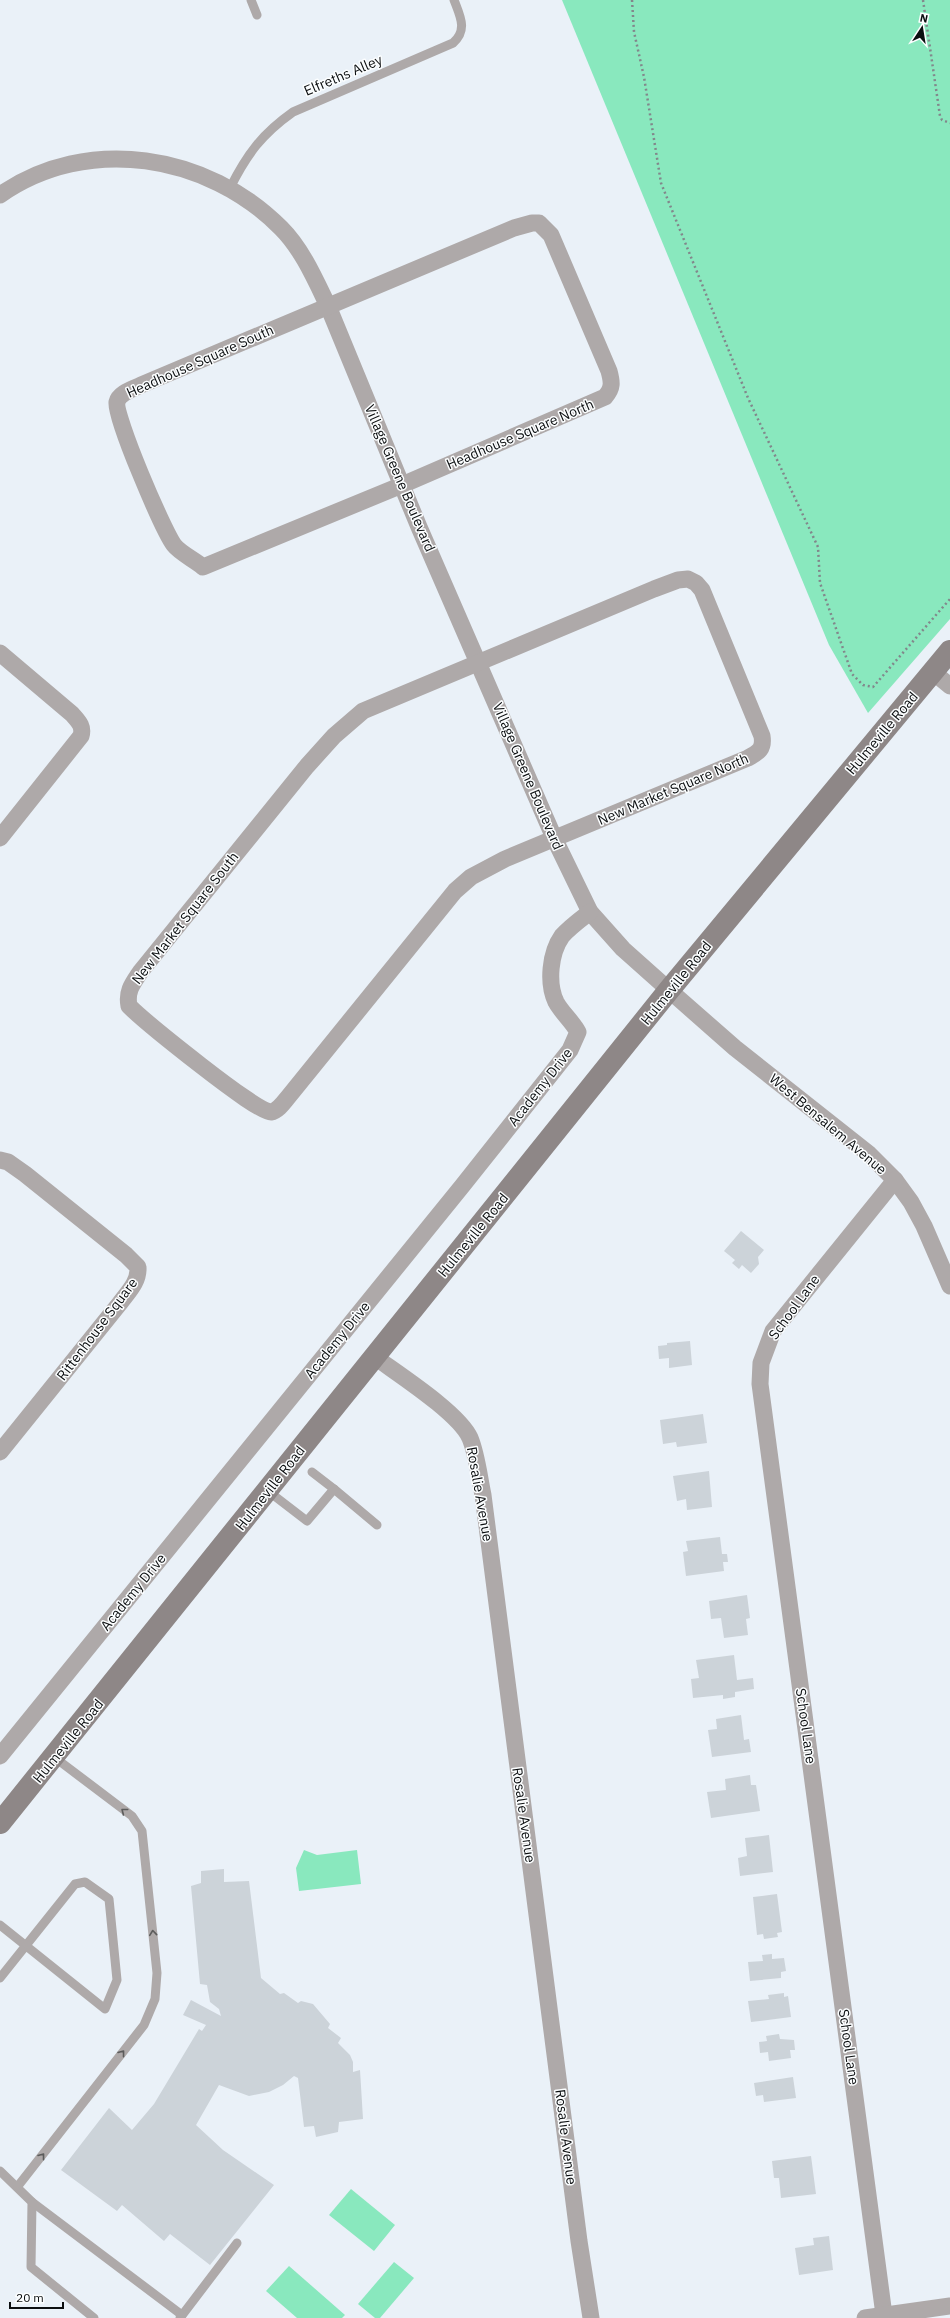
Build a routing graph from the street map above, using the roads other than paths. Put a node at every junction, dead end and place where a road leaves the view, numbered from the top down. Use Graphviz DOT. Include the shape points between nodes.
graph roads {
  1 [pos="251,0"];
  2 [pos="454,0"];
  3 [pos="257,15"];
  4 [pos="230,188"];
  5 [pos="0,195"];
  6 [pos="328,306"];
  7 [pos="402,484"];
  8 [pos="950,650"];
  9 [pos="0,652"];
  10 [pos="479,663"];
  11 [pos="933,672"];
  12 [pos="950,686"];
  13 [pos="0,838"];
  14 [pos="555,840"];
  15 [pos="590,912"];
  16 [pos="669,990"];
  17 [pos="0,1160"];
  18 [pos="895,1180"];
  19 [pos="950,1286"];
  20 [pos="375,1357"];
  21 [pos="0,1452"];
  22 [pos="312,1472"];
  23 [pos="334,1489"];
  24 [pos="268,1491"];
  25 [pos="377,1525"];
  26 [pos="0,1756"];
  27 [pos="54,1757"];
  28 [pos="0,1823"];
  29 [pos="0,1925"];
  30 [pos="25,1946"];
  31 [pos="0,1978"];
  32 [pos="0,2171"];
  33 [pos="18,2186"];
  34 [pos="32,2202"];
  35 [pos="237,2243"];
  36 [pos="950,2306"];
  37 [pos="884,2315"];
  38 [pos="181,2316"];
  39 [pos="94,2318"];
  40 [pos="591,2318"];
  41 [pos="865,2318"];
  1 -- 3 [label="lane"];
  2 -- 4 [label="lane, Elfreths Alley" via="461,16 462,30 460,37 453,43 293,112 254,146"];
  4 -- 5 [label="street, Village Greene Boulevard" via="173,165 146,159 117,158 84,161 58,167 28,179"];
  4 -- 6 [label="street, Village Greene Boulevard" via="265,213 282,229 314,276"];
  6 -- 7 [label="street, Village Greene Boulevard"];
  6 -- 7 [label="street, Headhouse Square South" via="124,394 117,402 123,431 174,546 203,566"];
  6 -- 7 [label="street, Headhouse Square North" via="514,228 539,223 551,235 609,371 612,381 605,397"];
  7 -- 10 [label="street, Village Greene Boulevard"];
  8 -- 11 [label="main road, Hulmeville Road"];
  9 -- 13 [label="street" via="72,714 83,730 81,736"];
  10 -- 14 [label="street, Village Greene Boulevard"];
  10 -- 14 [label="street, New Market Square North" via="678,580 688,579 702,590 762,736 761,750 748,758"];
  10 -- 14 [label="street, New Market Square South" via="363,711 334,736 306,766 141,971 128,993 129,1006 241,1096 265,1112 271,1112 289,1096 454,891 487,868"];
  11 -- 12 [label="street"];
  11 -- 16 [label="main road, Hulmeville Road"];
  14 -- 15 [label="street, Village Greene Boulevard"];
  15 -- 16 [label="street, Village Greene Boulevard" via="623,949"];
  15 -- 26 [label="street, Academy Drive" via="562,937 555,949 551,971 556,1001 578,1032 570,1050"];
  16 -- 18 [label="street, West Bensalem Avenue" via="735,1048 869,1154"];
  16 -- 20 [label="main road, Hulmeville Road"];
  17 -- 21 [label="street, Rittenhouse Square" via="8,1162 25,1174 126,1255 138,1267 139,1275 120,1303"];
  18 -- 19 [label="street, West Bensalem Avenue" via="924,1226"];
  18 -- 37 [label="street, School Lane" via="773,1332 761,1363 760,1384"];
  20 -- 24 [label="main road, Hulmeville Road"];
  20 -- 40 [label="street, Rosalie Avenue" via="449,1413 465,1429 475,1452 483,1494"];
  22 -- 23 [label="lane"];
  23 -- 24 [label="lane" via="307,1521"];
  23 -- 25 [label="lane"];
  24 -- 27 [label="main road, Hulmeville Road"];
  27 -- 28 [label="main road, Hulmeville Road"];
  33 -- 27 [label="lane, one-way" via="144,2025 155,1999 156,1980 142,1831 132,1816"];
  29 -- 30 [label="lane"];
  30 -- 30 [label="lane" via="50,1965 105,2009 117,1980 109,1899 85,1882 79,1882"];
  30 -- 31 [label="lane"];
  32 -- 33 [label="lane"];
  33 -- 34 [label="lane"];
  34 -- 38 [label="lane"];
  34 -- 39 [label="lane" via="31,2267"];
  35 -- 38 [label="lane"];
  36 -- 37 [label="street"];
  37 -- 41 [label="street"];
}
